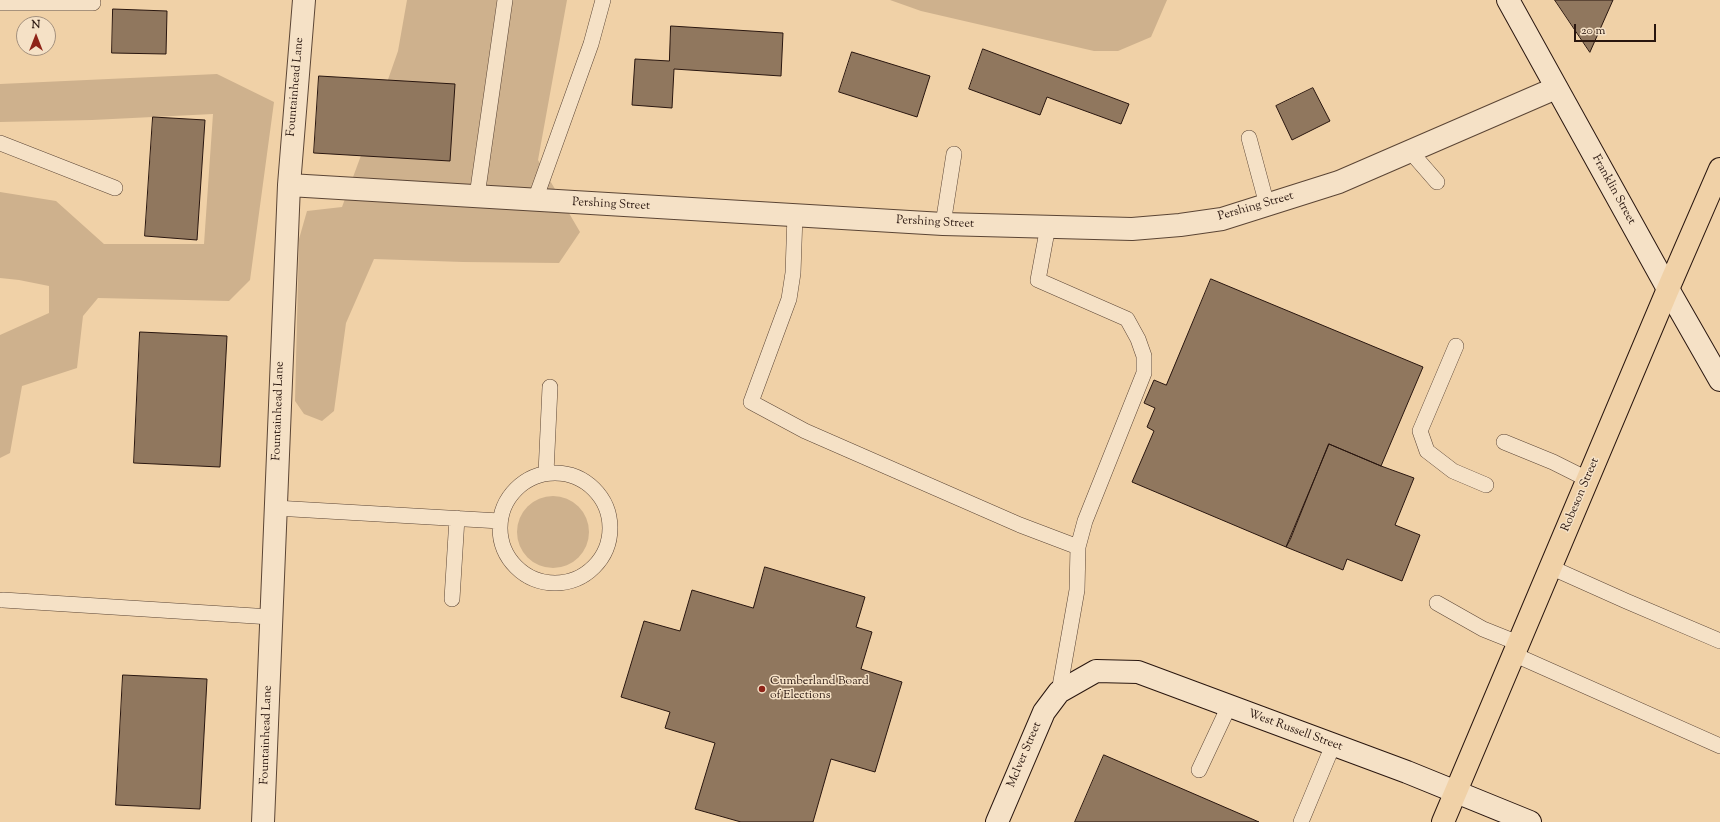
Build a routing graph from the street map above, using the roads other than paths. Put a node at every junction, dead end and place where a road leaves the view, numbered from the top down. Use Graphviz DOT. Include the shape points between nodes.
graph roads {
  1 [pos="304,0"];
  2 [pos="505,0"];
  3 [pos="603,0"];
  4 [pos="1508,0"];
  5 [pos="0,3"];
  6 [pos="93,4"];
  7 [pos="1556,88"];
  8 [pos="1249,138"];
  9 [pos="0,143"];
  10 [pos="1410,151"];
  11 [pos="954,154"];
  12 [pos="1720,169"];
  13 [pos="1437,182"];
  14 [pos="289,185"];
  15 [pos="115,188"];
  16 [pos="477,196"];
  17 [pos="535,200"];
  18 [pos="1267,205"];
  19 [pos="795,215"];
  20 [pos="943,224"];
  21 [pos="1048,226"];
  22 [pos="1668,289"];
  23 [pos="1456,346"];
  24 [pos="1720,380"];
  25 [pos="550,387"];
  26 [pos="1504,442"];
  27 [pos="546,473"];
  28 [pos="1587,479"];
  29 [pos="1486,485"];
  30 [pos="276,508"];
  31 [pos="457,518"];
  32 [pos="500,521"];
  33 [pos="1078,547"];
  34 [pos="1550,567"];
  35 [pos="452,599"];
  36 [pos="3,600"];
  37 [pos="1437,603"];
  38 [pos="271,617"];
  39 [pos="1720,641"];
  40 [pos="1516,648"];
  41 [pos="1059,692"];
  42 [pos="1229,706"];
  43 [pos="1333,745"];
  44 [pos="1720,746"];
  45 [pos="1198,770"];
  46 [pos="1456,791"];
  47 [pos="263,822"];
  48 [pos="997,822"];
  49 [pos="1301,822"];
  50 [pos="1443,822"];
  51 [pos="1530,822"];
  1 -- 14 [label="street, Fountainhead Lane"];
  2 -- 16 [label="lane"];
  3 -- 17 [label="lane" via="591,44"];
  4 -- 7 [label="street, Franklin Street"];
  5 -- 6 [label="lane"];
  7 -- 10 [label="street, Pershing Street"];
  7 -- 22 [label="street, Franklin Street"];
  8 -- 18 [label="lane"];
  9 -- 15 [label="lane"];
  10 -- 13 [label="lane"];
  10 -- 18 [label="street, Pershing Street" via="1339,182"];
  11 -- 20 [label="lane"];
  12 -- 22 [label="main road, Robeson Street"];
  14 -- 16 [label="street, Pershing Street"];
  14 -- 30 [label="street, Fountainhead Lane"];
  16 -- 17 [label="street, Pershing Street"];
  17 -- 19 [label="street, Pershing Street"];
  18 -- 21 [label="street, Pershing Street" via="1222,219 1180,225 1132,229"];
  19 -- 20 [label="street, Pershing Street"];
  19 -- 33 [label="lane" via="793,273 789,299 751,402 805,432 1020,525"];
  20 -- 21 [label="street, Pershing Street"];
  21 -- 33 [label="lane" via="1038,280 1127,319 1144,356 1144,373 1085,521"];
  22 -- 24 [label="street, Franklin Street"];
  22 -- 28 [label="main road, Robeson Street"];
  23 -- 29 [label="lane" via="1420,432 1427,451 1453,471"];
  25 -- 27 [label="lane"];
  26 -- 28 [label="lane"];
  27 -- 32 [label="lane" via="529,479 514,489 504,504"];
  27 -- 32 [label="lane" via="563,473 580,479 594,489 605,503 610,520 609,538 603,555 591,569 575,579 556,583 537,580 520,571 508,558 500,540"];
  28 -- 34 [label="main road, Robeson Street"];
  30 -- 31 [label="lane"];
  30 -- 38 [label="street, Fountainhead Lane"];
  31 -- 32 [label="lane"];
  31 -- 35 [label="lane"];
  33 -- 41 [label="lane" via="1077,590"];
  34 -- 39 [label="lane"];
  34 -- 40 [label="main road, Robeson Street"];
  36 -- 38 [label="lane"];
  37 -- 40 [label="lane"];
  38 -- 47 [label="street, Fountainhead Lane"];
  40 -- 44 [label="lane"];
  40 -- 46 [label="main road, Robeson Street"];
  41 -- 42 [label="street, West Russell Street" via="1096,671 1138,672"];
  41 -- 48 [label="street, McIver Street" via="1044,712"];
  42 -- 43 [label="street, West Russell Street"];
  42 -- 45 [label="lane"];
  43 -- 46 [label="street, West Russell Street"];
  43 -- 49 [label="lane"];
  46 -- 50 [label="main road, Robeson Street"];
  46 -- 51 [label="street, West Russell Street"];
}
